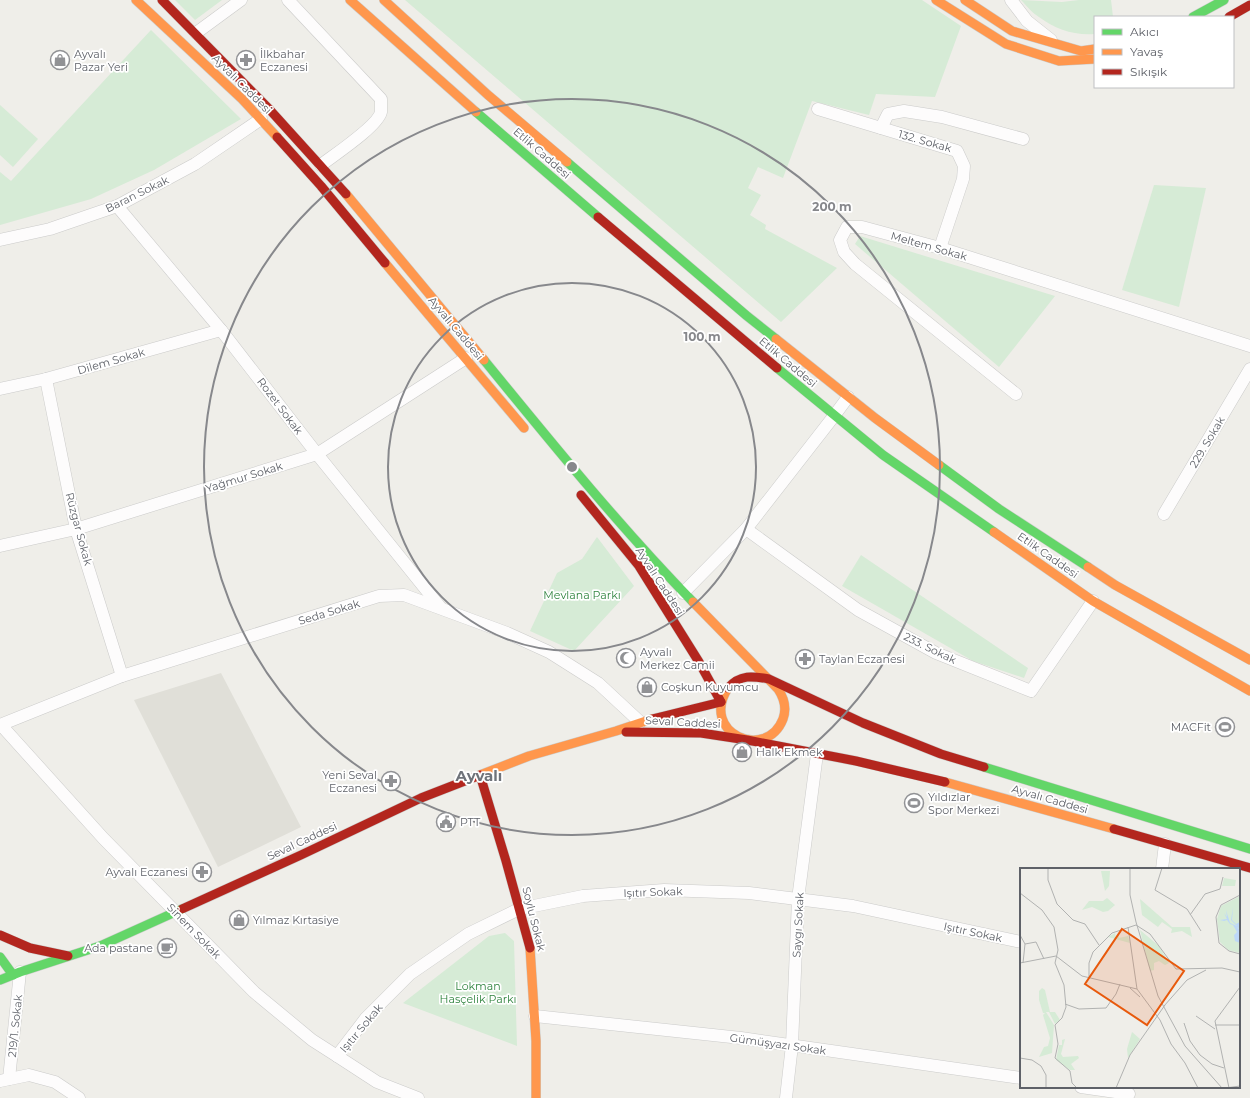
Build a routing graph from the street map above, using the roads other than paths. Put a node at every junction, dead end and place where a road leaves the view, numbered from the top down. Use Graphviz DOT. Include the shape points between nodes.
graph roads {
  1 [pos="136,0"];
  2 [pos="162,0"];
  3 [pos="241,0"];
  4 [pos="288,0"];
  5 [pos="350,0"];
  6 [pos="384,0"];
  7 [pos="936,0"];
  8 [pos="965,0"];
  9 [pos="1011,0"];
  10 [pos="1224,0"];
  11 [pos="1250,5"];
  12 [pos="1195,16"];
  13 [pos="1231,16"];
  14 [pos="196,33"];
  15 [pos="1057,45"];
  16 [pos="1094,49"];
  17 [pos="1094,60"];
  18 [pos="818,108"];
  19 [pos="261,119"];
  20 [pos="881,128"];
  21 [pos="1023,139"];
  22 [pos="320,165"];
  23 [pos="117,206"];
  24 [pos="0,240"];
  25 [pos="940,248"];
  26 [pos="222,330"];
  27 [pos="1250,346"];
  28 [pos="466,358"];
  29 [pos="1250,369"];
  30 [pos="46,379"];
  31 [pos="0,389"];
  32 [pos="1016,394"];
  33 [pos="848,397"];
  34 [pos="834,416"];
  35 [pos="531,435"];
  36 [pos="317,454"];
  37 [pos="575,488"];
  38 [pos="1164,514"];
  39 [pos="76,529"];
  40 [pos="746,529"];
  41 [pos="0,546"];
  42 [pos="683,593"];
  43 [pos="1093,601"];
  44 [pos="440,608"];
  45 [pos="1250,660"];
  46 [pos="122,676"];
  47 [pos="769,679"];
  48 [pos="1250,691"];
  49 [pos="721,702"];
  50 [pos="640,722"];
  51 [pos="0,725"];
  52 [pos="616,731"];
  53 [pos="747,740"];
  54 [pos="818,754"];
  55 [pos="480,775"];
  56 [pos="1165,844"];
  57 [pos="1250,849"];
  58 [pos="1162,868"];
  59 [pos="1250,868"];
  60 [pos="798,899"];
  61 [pos="519,909"];
  62 [pos="176,912"];
  63 [pos="0,935"];
  64 [pos="1020,942"];
  65 [pos="68,956"];
  66 [pos="0,957"];
  67 [pos="17,974"];
  68 [pos="0,980"];
  69 [pos="535,1016"];
  70 [pos="792,1045"];
  71 [pos="337,1056"];
  72 [pos="1020,1078"];
  73 [pos="4,1080"];
  74 [pos="1089,1088"];
  75 [pos="1130,1093"];
  76 [pos="79,1098"];
  77 [pos="418,1098"];
  78 [pos="536,1098"];
  79 [pos="786,1098"];
  1 -- 19 [label="main road, Ayvalı Caddesi"];
  2 -- 14 [label="main road, Ayvalı Caddesi"];
  3 -- 14 [label="street"];
  4 -- 22 [label="street" via="381,99 381,112 375,122"];
  5 -- 34 [label="main road, Etlik Caddesi" via="450,90 678,286"];
  6 -- 33 [label="main road, Etlik Caddesi" via="512,115 747,316"];
  7 -- 17 [label="main road" via="1006,44 1059,61"];
  8 -- 15 [label="main road" via="1012,31"];
  9 -- 15 [label="street" via="1027,21"];
  10 -- 12 [label="main road"];
  11 -- 13 [label="main road"];
  14 -- 22 [label="main road, Ayvalı Caddesi" via="267,105"];
  15 -- 16 [label="main road" via="1081,51"];
  18 -- 20 [label="street, 132. Sokak"];
  19 -- 23 [label="street, Baran Sokak" via="195,164"];
  19 -- 28 [label="main road, Ayvalı Caddesi"];
  20 -- 21 [label="street" via="888,114 904,111 942,117"];
  20 -- 25 [label="street, 132. Sokak" via="957,151 964,166 962,179"];
  22 -- 42 [label="main road, Ayvalı Caddesi" via="602,502"];
  23 -- 24 [label="street, Baran Sokak" via="50,229"];
  23 -- 26 [label="street, Rozet Sokak"];
  25 -- 27 [label="street, Meltem Sokak"];
  25 -- 32 [label="street, Meltem Sokak" via="862,227 847,227 840,240 844,252 855,264"];
  26 -- 30 [label="street, Dilem Sokak"];
  26 -- 36 [label="street, Rozet Sokak"];
  28 -- 35 [label="main road, Ayvalı Caddesi"];
  28 -- 36 [label="street, Yağmur Sokak"];
  29 -- 38 [label="street, 229. Sokak"];
  30 -- 31 [label="street, Dilem Sokak"];
  30 -- 39 [label="street, Rüzgar Sokak"];
  33 -- 34 [label="street"];
  33 -- 45 [label="main road, Etlik Caddesi" via="999,509 1115,585"];
  34 -- 40 [label="street"];
  34 -- 43 [label="main road, Etlik Caddesi" via="884,455"];
  36 -- 39 [label="street, Yağmur Sokak"];
  36 -- 44 [label="street, Rozet Sokak"];
  37 -- 49 [label="main road, Ayvalı Caddesi" via="639,566"];
  39 -- 41 [label="street, Yağmur Sokak"];
  39 -- 46 [label="street, Rüzgar Sokak"];
  40 -- 42 [label="street"];
  40 -- 43 [label="street, 233. Sokak" via="858,610 936,653 1031,691"];
  42 -- 47 [label="main road, Ayvalı Caddesi"];
  43 -- 48 [label="main road, Etlik Caddesi"];
  44 -- 46 [label="street, Seda Sokak" via="404,595 379,596"];
  44 -- 50 [label="street, Seda Sokak" via="549,652 598,683"];
  46 -- 51 [label="street, Seda Sokak"];
  47 -- 49 [label="main road, Ayvalı Caddesi" via="749,675 739,678 730,684"];
  47 -- 53 [label="main road, Ayvalı Caddesi" via="783,696 784,719 769,736 759,740"];
  47 -- 57 [label="main road, Ayvalı Caddesi" via="863,723 940,754"];
  49 -- 50 [label="main road, Seval Caddesi"];
  49 -- 53 [label="main road, Ayvalı Caddesi" via="723,722 733,734"];
  50 -- 52 [label="main road, Seval Caddesi"];
  51 -- 62 [label="street, Sinem Sokak" via="103,838"];
  52 -- 53 [label="main road, Seval Caddesi" via="701,733"];
  52 -- 55 [label="main road, Seval Caddesi" via="529,756"];
  53 -- 54 [label="main road, Ayvalı Caddesi"];
  54 -- 56 [label="main road, Ayvalı Caddesi" via="957,785"];
  54 -- 60 [label="street, Saygı Sokak"];
  55 -- 61 [label="main road, Soylu Sokak"];
  55 -- 62 [label="main road, Seval Caddesi" via="421,798"];
  56 -- 58 [label="street"];
  56 -- 59 [label="main road, Ayvalı Caddesi"];
  60 -- 61 [label="street, Işıtır Sokak" via="749,893 664,890 583,896"];
  60 -- 64 [label="street, Işıtır Sokak" via="854,906"];
  60 -- 70 [label="street, Saygı Sokak"];
  61 -- 69 [label="main road, Soylu Sokak" via="531,952"];
  61 -- 71 [label="street, Işıtır Sokak" via="468,934 410,974 366,1018"];
  62 -- 65 [label="main road, Seval Caddesi" via="100,946"];
  62 -- 71 [label="street, Sinem Sokak" via="254,992 312,1040"];
  63 -- 65 [label="main road" via="30,948"];
  65 -- 67 [label="main road, Seval Caddesi"];
  66 -- 67 [label="main road"];
  67 -- 68 [label="main road, Seval Caddesi"];
  67 -- 73 [label="street, 219/1. Sokak"];
  69 -- 70 [label="street, Gümüşyazı Sokak"];
  69 -- 78 [label="main road, Soylu Sokak"];
  70 -- 72 [label="street, Gümüşyazı Sokak"];
  70 -- 79 [label="street, Saygı Sokak"];
  71 -- 77 [label="street, Sinem Sokak" via="377,1082"];
  73 -- 76 [label="street" via="29,1075 55,1082"];
  74 -- 75 [label="street"];
}
